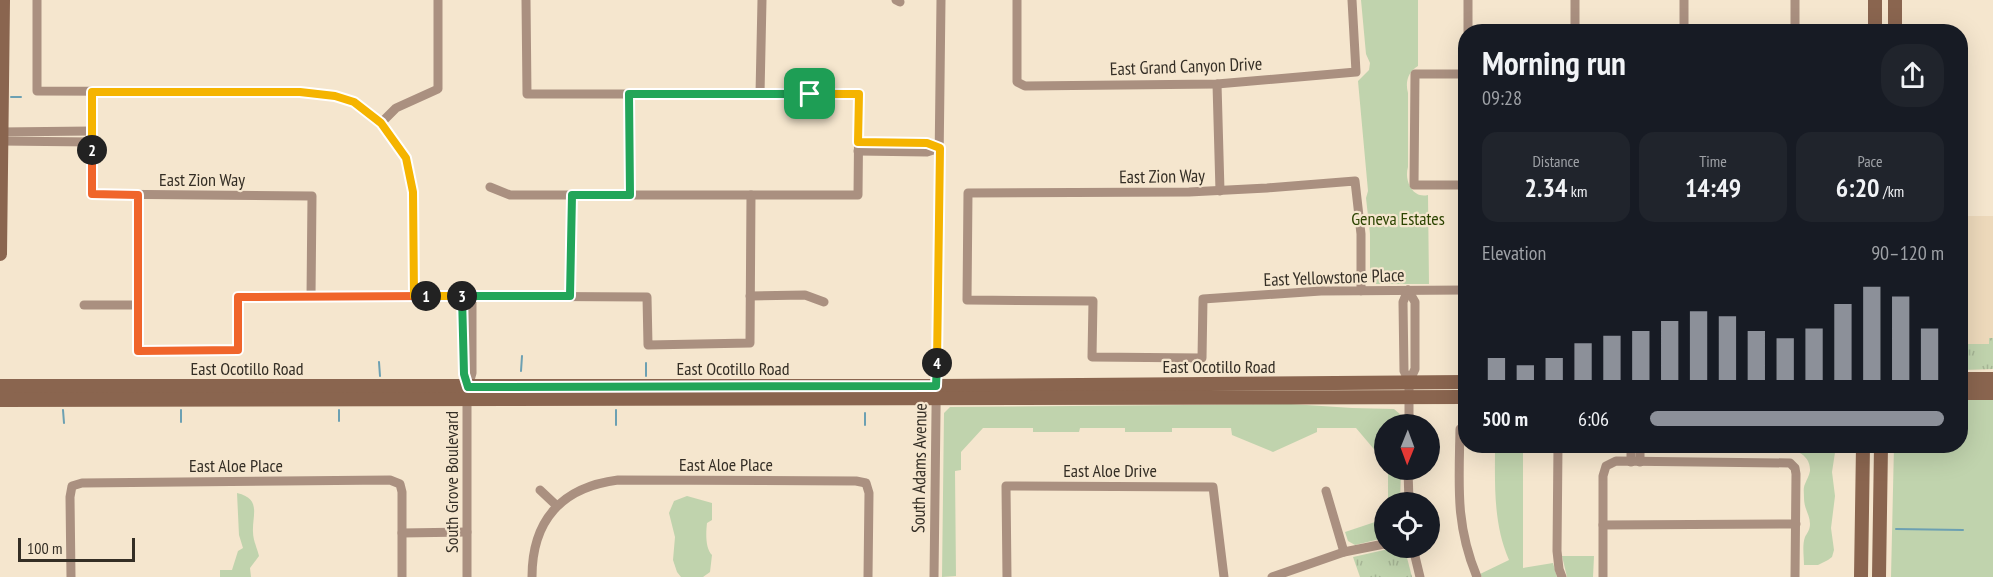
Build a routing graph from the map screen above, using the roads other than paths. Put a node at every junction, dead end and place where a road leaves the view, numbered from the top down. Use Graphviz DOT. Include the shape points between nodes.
graph roads {
  1 [pos="3,0"];
  2 [pos="37,0"];
  3 [pos="438,0"];
  4 [pos="526,0"];
  5 [pos="762,0"];
  6 [pos="941,0"];
  7 [pos="1017,0"];
  8 [pos="1352,0"];
  9 [pos="1468,0"];
  10 [pos="1575,0"];
  11 [pos="1684,0"];
  12 [pos="1795,0"];
  13 [pos="1875,0"];
  14 [pos="1894,0"];
  15 [pos="1468,24"];
  16 [pos="1575,24"];
  17 [pos="1684,24"];
  18 [pos="1795,24"];
  19 [pos="1875,24"];
  20 [pos="1895,24"];
  21 [pos="1458,74"];
  22 [pos="1216,84"];
  23 [pos="92,92"];
  24 [pos="629,94"];
  25 [pos="760,94"];
  26 [pos="381,123"];
  27 [pos="0,137"];
  28 [pos="92,137"];
  29 [pos="858,147"];
  30 [pos="940,148"];
  31 [pos="1458,185"];
  32 [pos="490,187"];
  33 [pos="1220,191"];
  34 [pos="138,195"];
  35 [pos="572,195"];
  36 [pos="630,195"];
  37 [pos="751,195"];
  38 [pos="0,254"];
  39 [pos="1408,290"];
  40 [pos="1458,290"];
  41 [pos="1361,291"];
  42 [pos="414,296"];
  43 [pos="467,296"];
  44 [pos="570,296"];
  45 [pos="750,296"];
  46 [pos="311,297"];
  47 [pos="824,302"];
  48 [pos="84,305"];
  49 [pos="137,305"];
  50 [pos="1092,357"];
  51 [pos="1968,379"];
  52 [pos="1993,379"];
  53 [pos="1409,382"];
  54 [pos="1458,382"];
  55 [pos="0,386"];
  56 [pos="468,393"];
  57 [pos="936,393"];
  58 [pos="1968,393"];
  59 [pos="1993,393"];
  60 [pos="1410,398"];
  61 [pos="1458,398"];
  62 [pos="0,400"];
  63 [pos="1409,414"];
  64 [pos="1461,453"];
  65 [pos="1558,453"];
  66 [pos="1633,453"];
  67 [pos="1638,453"];
  68 [pos="1863,453"];
  69 [pos="1881,453"];
  70 [pos="1636,462"];
  71 [pos="540,490"];
  72 [pos="1326,492"];
  73 [pos="557,506"];
  74 [pos="1796,524"];
  75 [pos="1603,525"];
  76 [pos="402,532"];
  77 [pos="467,532"];
  78 [pos="1374,546"];
  79 [pos="1344,552"];
  80 [pos="1415,558"];
  81 [pos="71,577"];
  82 [pos="402,577"];
  83 [pos="467,577"];
  84 [pos="532,577"];
  85 [pos="868,577"];
  86 [pos="934,577"];
  87 [pos="1007,577"];
  88 [pos="1224,577"];
  89 [pos="1272,577"];
  90 [pos="1420,577"];
  91 [pos="1477,577"];
  92 [pos="1562,577"];
  93 [pos="1603,577"];
  94 [pos="1795,577"];
  95 [pos="1861,577"];
  96 [pos="1879,577"];
  1 -- 27 [label="main road"];
  2 -- 23 [label="street" via="37,92"];
  3 -- 26 [label="street" via="438,89 396,108"];
  4 -- 24 [label="street" via="527,94"];
  5 -- 25 [label="street"];
  6 -- 30 [label="street, South Adams Avenue"];
  7 -- 22 [label="street, East Grand Canyon Drive" via="1017,82 1026,86"];
  8 -- 22 [label="street, East Grand Canyon Drive" via="1356,72"];
  9 -- 15 [label="street"];
  10 -- 16 [label="street"];
  11 -- 17 [label="street"];
  12 -- 18 [label="street"];
  13 -- 19 [label="main road"];
  14 -- 20 [label="main road"];
  21 -- 31 [label="street" via="1415,74 1414,185"];
  22 -- 33 [label="street"];
  23 -- 26 [label="street" via="300,92 354,102"];
  23 -- 28 [label="street"];
  24 -- 25 [label="street"];
  24 -- 36 [label="street"];
  25 -- 29 [label="street" via="859,94"];
  26 -- 42 [label="street" via="406,158 413,192"];
  27 -- 28 [label="street"];
  27 -- 38 [label="main road"];
  28 -- 34 [label="street, East Zion Way" via="92,194"];
  29 -- 30 [label="street" via="927,152"];
  29 -- 37 [label="street" via="858,195"];
  30 -- 57 [label="street, South Adams Avenue"];
  32 -- 35 [label="street" via="510,195"];
  33 -- 41 [label="street, East Zion Way" via="1355,181 1361,234"];
  33 -- 50 [label="street, East Zion Way" via="968,194 967,300 1093,301"];
  34 -- 46 [label="street, East Zion Way" via="312,196"];
  34 -- 49 [label="street"];
  35 -- 36 [label="street"];
  35 -- 44 [label="street"];
  36 -- 37 [label="street"];
  37 -- 45 [label="street"];
  39 -- 40 [label="street, East Yellowstone Place"];
  39 -- 41 [label="street, East Yellowstone Place"];
  39 -- 53 [label="street" via="1403,302 1403,336 1404,370"];
  41 -- 50 [label="street, East Yellowstone Place" via="1203,299 1202,358"];
  42 -- 43 [label="street"];
  42 -- 46 [label="street"];
  43 -- 44 [label="street"];
  43 -- 56 [label="street, South Grove Boulevard" via="464,374"];
  44 -- 45 [label="street" via="647,297 648,345 750,343"];
  45 -- 47 [label="street" via="805,295"];
  46 -- 49 [label="street" via="238,297 238,350 138,351"];
  48 -- 49 [label="street"];
  51 -- 52 [label="main road"];
  53 -- 54 [label="main road, East Ocotillo Road"];
  53 -- 57 [label="main road, East Ocotillo Road"];
  53 -- 60 [label="street"];
  55 -- 56 [label="main road, East Ocotillo Road"];
  56 -- 57 [label="main road, East Ocotillo Road"];
  56 -- 62 [label="main road, East Ocotillo Road"];
  56 -- 77 [label="street, South Grove Boulevard"];
  57 -- 60 [label="main road, East Ocotillo Road"];
  57 -- 86 [label="street, South Adams Avenue"];
  58 -- 59 [label="main road"];
  60 -- 61 [label="main road, East Ocotillo Road"];
  60 -- 63 [label="street"];
  64 -- 91 [label="street" via="1458,500 1468,556"];
  65 -- 92 [label="street" via="1557,551"];
  66 -- 70 [label="street"];
  67 -- 70 [label="street"];
  68 -- 95 [label="main road"];
  69 -- 96 [label="main road"];
  70 -- 74 [label="street" via="1790,463 1796,474"];
  70 -- 75 [label="street" via="1611,462 1604,470"];
  71 -- 73 [label="street"];
  72 -- 79 [label="street"];
  73 -- 84 [label="street" via="533,548"];
  73 -- 85 [label="street, East Aloe Place" via="583,488 618,480 866,483"];
  74 -- 75 [label="street"];
  74 -- 94 [label="street"];
  75 -- 93 [label="street"];
  76 -- 77 [label="street"];
  76 -- 81 [label="street, East Aloe Place" via="402,492 400,484 390,480 82,483 72,486 70,497"];
  76 -- 82 [label="street"];
  77 -- 83 [label="street, South Grove Boulevard"];
  78 -- 79 [label="street"];
  79 -- 89 [label="street"];
  80 -- 90 [label="street"];
  87 -- 88 [label="street, East Aloe Drive" via="1006,486 1213,487"];
}
